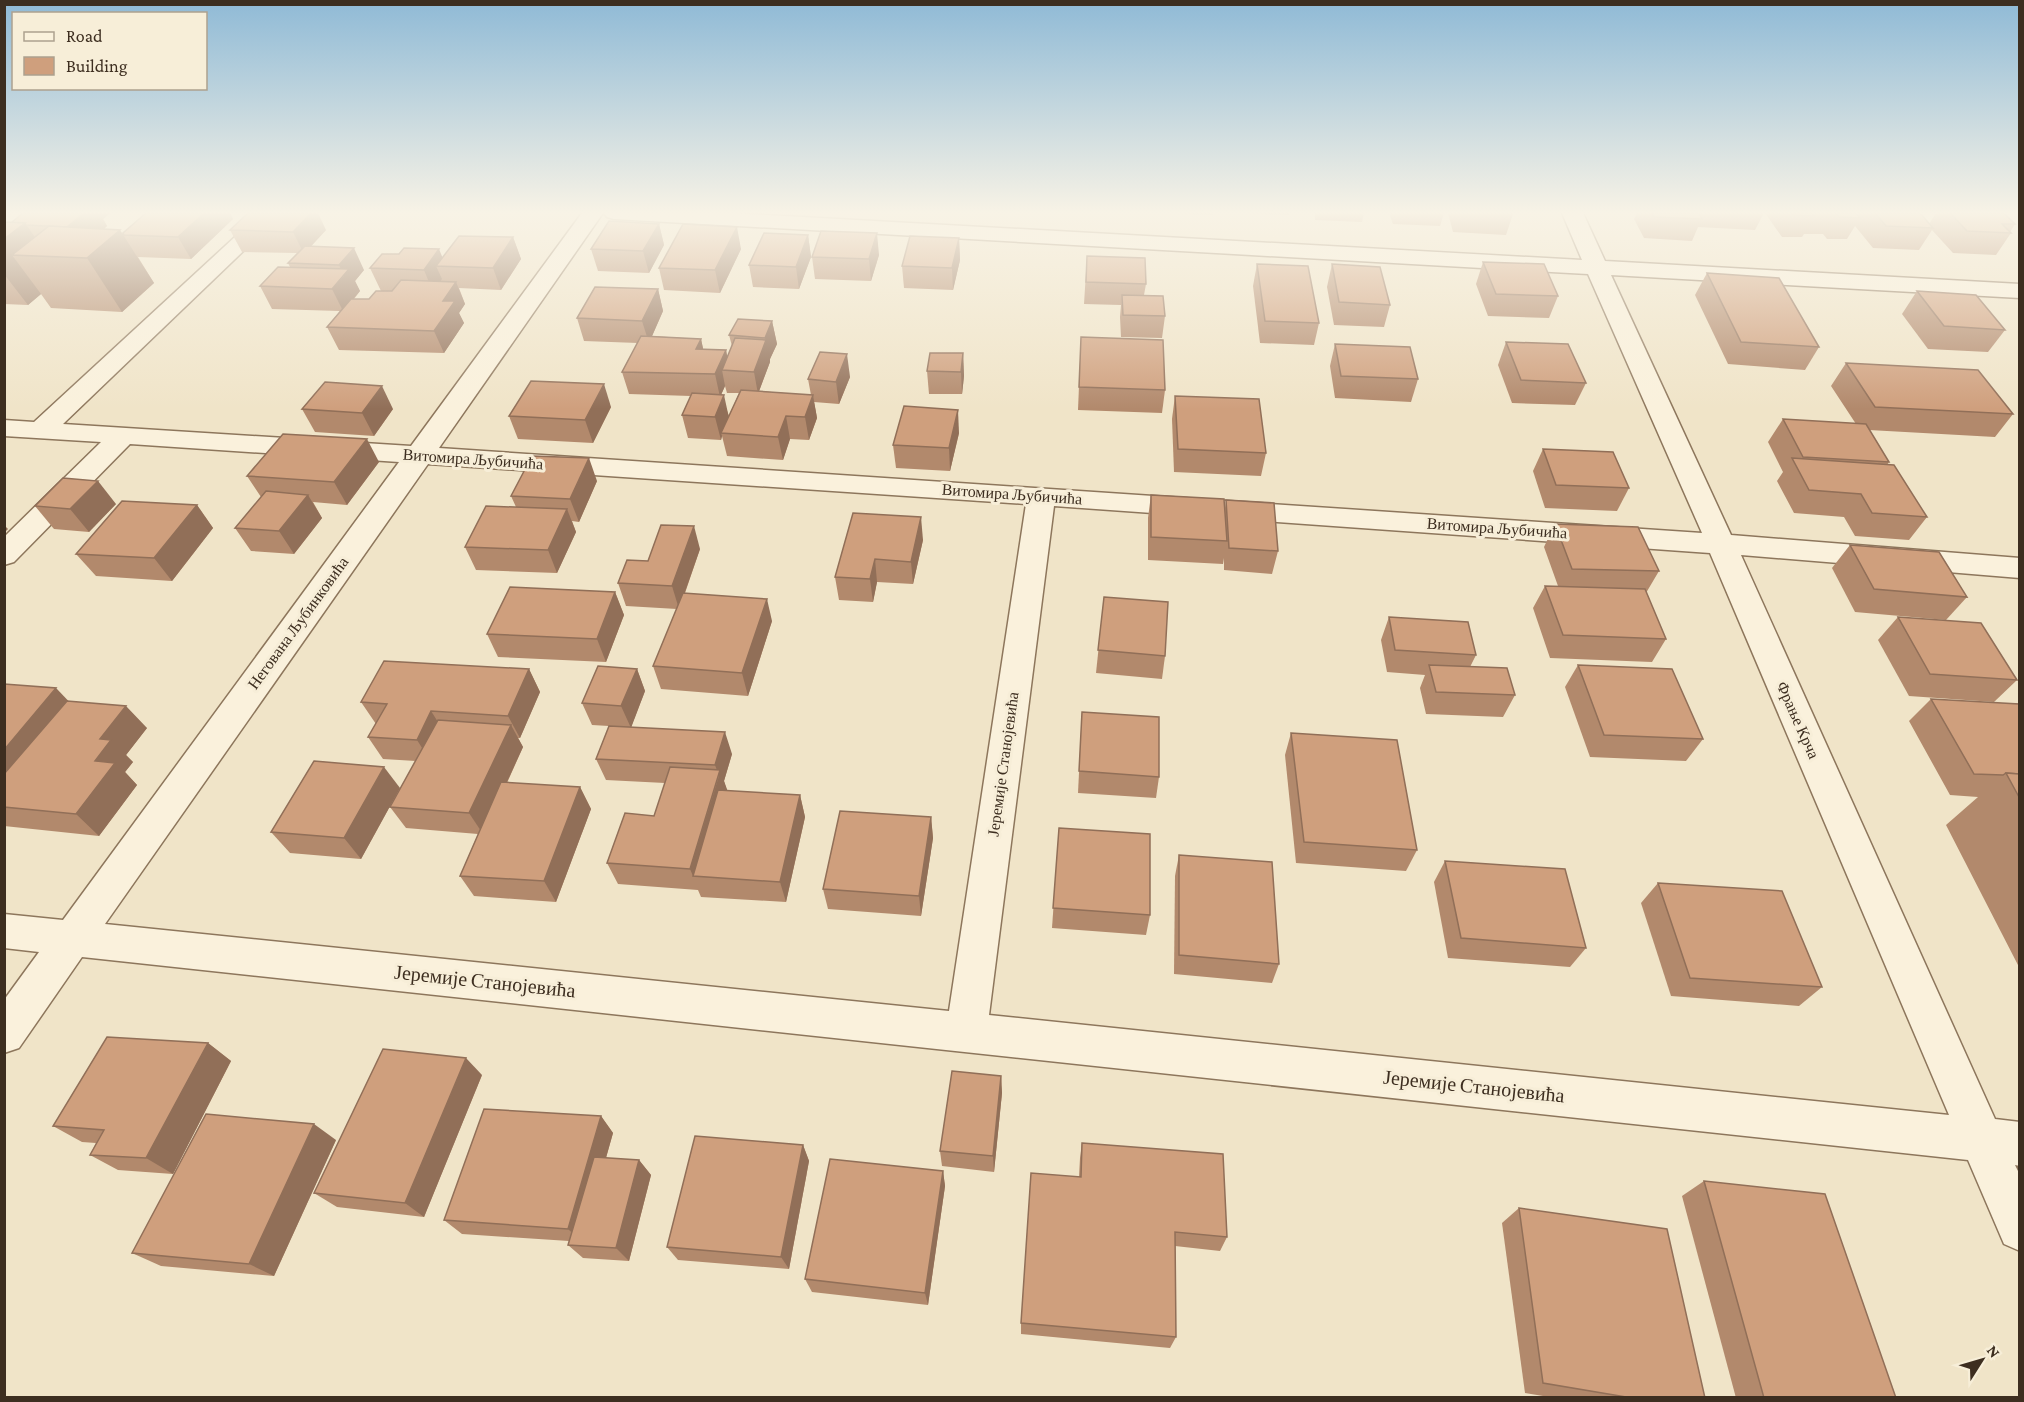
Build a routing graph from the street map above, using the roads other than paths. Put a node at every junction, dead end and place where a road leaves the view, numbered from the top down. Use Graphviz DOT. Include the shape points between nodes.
graph roads {
  1 [pos="203,278"];
  2 [pos="546,278"];
  3 [pos="1602,278"];
  4 [pos="1788,278"];
  5 [pos="2019,291"];
  6 [pos="4,428"];
  7 [pos="40,431"];
  8 [pos="123,436"];
  9 [pos="418,455"];
  10 [pos="1041,496"];
  11 [pos="1721,544"];
  12 [pos="4,555"];
  13 [pos="2019,568"];
  14 [pos="4,931"];
  15 [pos="73,938"];
  16 [pos="966,1033"];
  17 [pos="4,1034"];
  18 [pos="2000,1141"];
  19 [pos="2019,1228"];
  1 -- 7 [label="street"];
  2 -- 9 [label="street, Негована Љубинковића"];
  3 -- 11 [label="street, Фрање Крча"];
  4 -- 5 [label="street"];
  6 -- 7 [label="street, Витомира Љубичића"];
  7 -- 8 [label="street, Витомира Љубичића"];
  8 -- 9 [label="street, Витомира Љубичића"];
  8 -- 12 [label="street"];
  9 -- 10 [label="street, Витомира Љубичића"];
  9 -- 15 [label="street, Негована Љубинковића"];
  10 -- 11 [label="street, Витомира Љубичића"];
  10 -- 16 [label="street, Јеремије Станојевића"];
  11 -- 13 [label="street, Витомира Љубичића"];
  11 -- 18 [label="street, Фрање Крча"];
  14 -- 15 [label="street, Јеремије Станојевића"];
  15 -- 16 [label="street, Јеремије Станојевића"];
  15 -- 17 [label="street, Негована Љубинковића"];
  16 -- 18 [label="street, Јеремије Станојевића"];
  18 -- 19 [label="street, Фрање Крча"];
}
